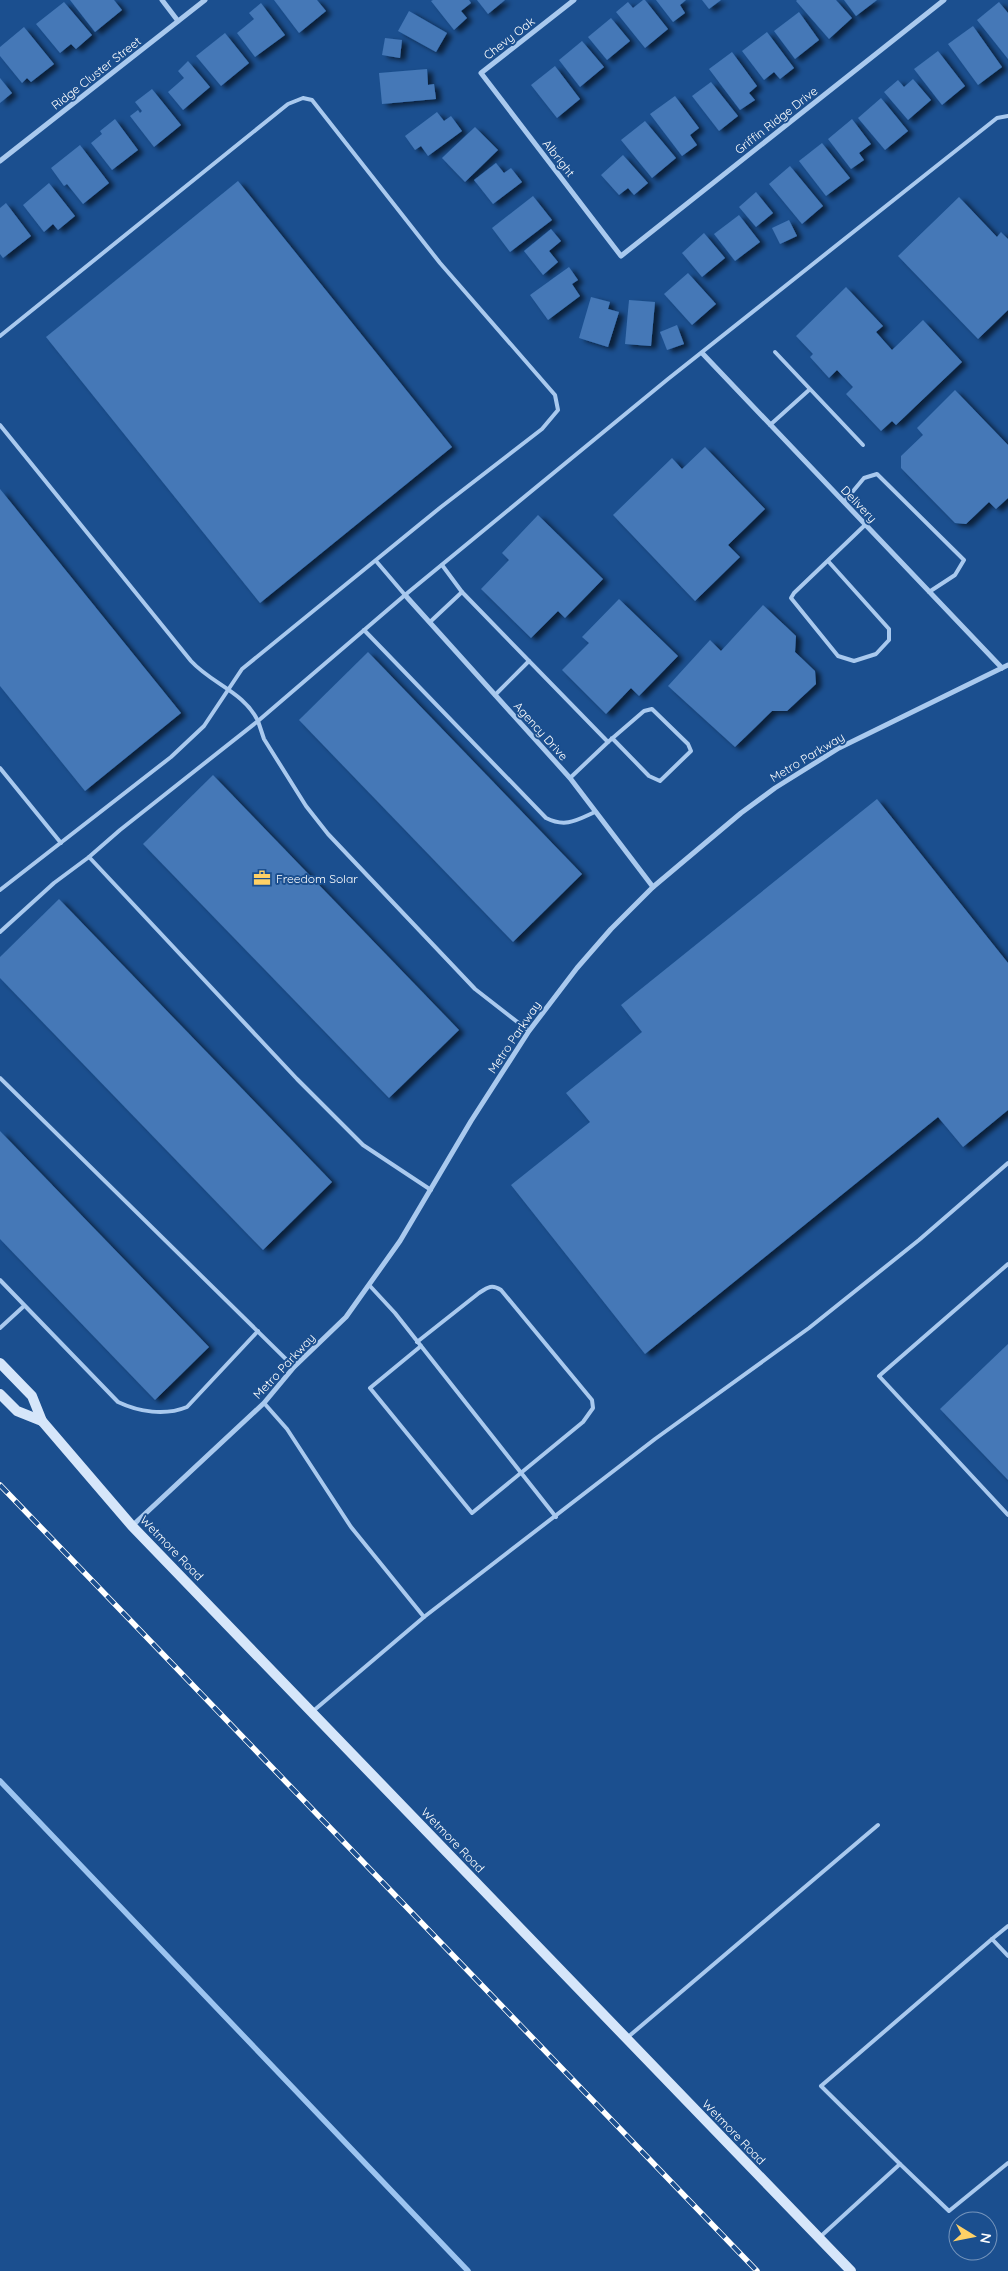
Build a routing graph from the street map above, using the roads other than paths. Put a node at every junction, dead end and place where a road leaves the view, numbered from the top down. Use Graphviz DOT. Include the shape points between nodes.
graph roads {
  1 [pos="162,0"];
  2 [pos="205,0"];
  3 [pos="574,0"];
  4 [pos="944,0"];
  5 [pos="178,21"];
  6 [pos="480,73"];
  7 [pos="1008,116"];
  8 [pos="0,162"];
  9 [pos="621,256"];
  10 [pos="0,336"];
  11 [pos="776,352"];
  12 [pos="703,354"];
  13 [pos="809,390"];
  14 [pos="0,425"];
  15 [pos="770,425"];
  16 [pos="863,446"];
  17 [pos="844,502"];
  18 [pos="865,525"];
  19 [pos="828,560"];
  20 [pos="376,562"];
  21 [pos="442,565"];
  22 [pos="462,592"];
  23 [pos="929,592"];
  24 [pos="405,595"];
  25 [pos="430,622"];
  26 [pos="364,630"];
  27 [pos="529,661"];
  28 [pos="1008,665"];
  29 [pos="1002,668"];
  30 [pos="228,689"];
  31 [pos="495,695"];
  32 [pos="258,721"];
  33 [pos="612,738"];
  34 [pos="608,742"];
  35 [pos="0,768"];
  36 [pos="570,778"];
  37 [pos="596,812"];
  38 [pos="61,843"];
  39 [pos="89,857"];
  40 [pos="653,887"];
  41 [pos="0,890"];
  42 [pos="0,932"];
  43 [pos="529,1031"];
  44 [pos="0,1078"];
  45 [pos="1008,1163"];
  46 [pos="430,1190"];
  47 [pos="1008,1264"];
  48 [pos="0,1280"];
  49 [pos="370,1286"];
  50 [pos="24,1306"];
  51 [pos="0,1328"];
  52 [pos="258,1331"];
  53 [pos="417,1342"];
  54 [pos="421,1346"];
  55 [pos="0,1363"];
  56 [pos="294,1367"];
  57 [pos="0,1394"];
  58 [pos="264,1403"];
  59 [pos="42,1421"];
  60 [pos="520,1473"];
  61 [pos="1008,1516"];
  62 [pos="556,1517"];
  63 [pos="132,1526"];
  64 [pos="424,1617"];
  65 [pos="312,1712"];
  66 [pos="878,1825"];
  67 [pos="1008,1926"];
  68 [pos="992,1939"];
  69 [pos="1008,1956"];
  70 [pos="626,2038"];
  71 [pos="1008,2163"];
  72 [pos="900,2164"];
  73 [pos="818,2238"];
  74 [pos="851,2271"];
  1 -- 5 [label="street"];
  2 -- 5 [label="street, Ridge Cluster Street"];
  3 -- 6 [label="street, Chevy Oak"];
  4 -- 9 [label="street, Griffin Ridge Drive"];
  5 -- 8 [label="street, Ridge Cluster Street"];
  6 -- 9 [label="street, Albright"];
  7 -- 12 [label="lane" via="997,118"];
  10 -- 20 [label="lane" via="288,104 304,98 312,100 440,263 555,395 558,410 542,429"];
  11 -- 13 [label="lane"];
  12 -- 15 [label="street, Delivery"];
  12 -- 21 [label="lane" via="668,379"];
  13 -- 15 [label="lane"];
  13 -- 16 [label="lane"];
  14 -- 30 [label="lane" via="191,662"];
  15 -- 17 [label="street, Delivery"];
  17 -- 18 [label="street, Delivery"];
  17 -- 23 [label="lane" via="864,478 877,474 964,560 955,575"];
  18 -- 19 [label="lane"];
  18 -- 23 [label="street, Delivery"];
  19 -- 19 [label="lane" via="791,598 838,656 854,661 876,654 889,640 889,629"];
  20 -- 24 [label="lane"];
  20 -- 30 [label="lane" via="242,670"];
  21 -- 22 [label="lane"];
  21 -- 24 [label="lane"];
  22 -- 25 [label="lane"];
  22 -- 27 [label="lane"];
  23 -- 29 [label="street, Delivery"];
  24 -- 25 [label="street, Agency Drive"];
  24 -- 26 [label="lane"];
  25 -- 31 [label="street, Agency Drive"];
  26 -- 32 [label="lane"];
  26 -- 37 [label="lane" via="546,818 559,824"];
  27 -- 31 [label="lane"];
  27 -- 34 [label="lane"];
  28 -- 29 [label="street, Metro Parkway"];
  29 -- 40 [label="street, Metro Parkway" via="847,744 807,768 741,813"];
  30 -- 32 [label="lane" via="252,709"];
  30 -- 38 [label="lane" via="204,726 171,757"];
  31 -- 36 [label="street, Agency Drive"];
  32 -- 39 [label="lane"];
  32 -- 43 [label="lane" via="264,739 306,806 328,834 475,989"];
  33 -- 33 [label="lane" via="644,711 652,709 688,744 690,751 660,781 649,776"];
  33 -- 34 [label="lane"];
  34 -- 36 [label="lane"];
  35 -- 38 [label="lane"];
  36 -- 37 [label="street, Agency Drive"];
  37 -- 40 [label="street, Agency Drive"];
  38 -- 41 [label="lane"];
  39 -- 42 [label="lane" via="54,883"];
  39 -- 46 [label="lane" via="363,1145"];
  40 -- 43 [label="street, Metro Parkway" via="610,929"];
  43 -- 46 [label="street, Metro Parkway"];
  44 -- 52 [label="lane"];
  45 -- 62 [label="lane" via="809,1328 656,1439"];
  46 -- 49 [label="street, Metro Parkway"];
  47 -- 61 [label="lane" via="880,1376"];
  48 -- 50 [label="lane"];
  49 -- 53 [label="lane"];
  49 -- 56 [label="street, Metro Parkway" via="346,1317"];
  50 -- 51 [label="lane"];
  50 -- 52 [label="lane" via="118,1402 150,1411 172,1412 187,1407"];
  52 -- 56 [label="lane"];
  53 -- 54 [label="lane"];
  53 -- 60 [label="lane" via="478,1293 488,1286 495,1286 502,1290 592,1400 593,1408 583,1422"];
  54 -- 60 [label="lane"];
  54 -- 60 [label="lane" via="370,1388 472,1513"];
  55 -- 59 [label="main road, Wetmore Road" via="32,1396"];
  56 -- 58 [label="street, Metro Parkway"];
  57 -- 59 [label="main road, Wetmore Road" via="17,1412"];
  58 -- 63 [label="street, Metro Parkway"];
  58 -- 64 [label="lane" via="287,1429 351,1527"];
  59 -- 63 [label="main road, Wetmore Road"];
  60 -- 62 [label="lane"];
  62 -- 64 [label="lane"];
  63 -- 65 [label="main road, Wetmore Road"];
  64 -- 65 [label="lane"];
  65 -- 70 [label="main road, Wetmore Road"];
  66 -- 70 [label="lane"];
  67 -- 68 [label="lane"];
  68 -- 69 [label="lane"];
  68 -- 72 [label="lane" via="821,2086"];
  70 -- 73 [label="main road, Wetmore Road"];
  71 -- 72 [label="lane" via="949,2211"];
  72 -- 73 [label="lane"];
  73 -- 74 [label="main road, Wetmore Road"];
}
